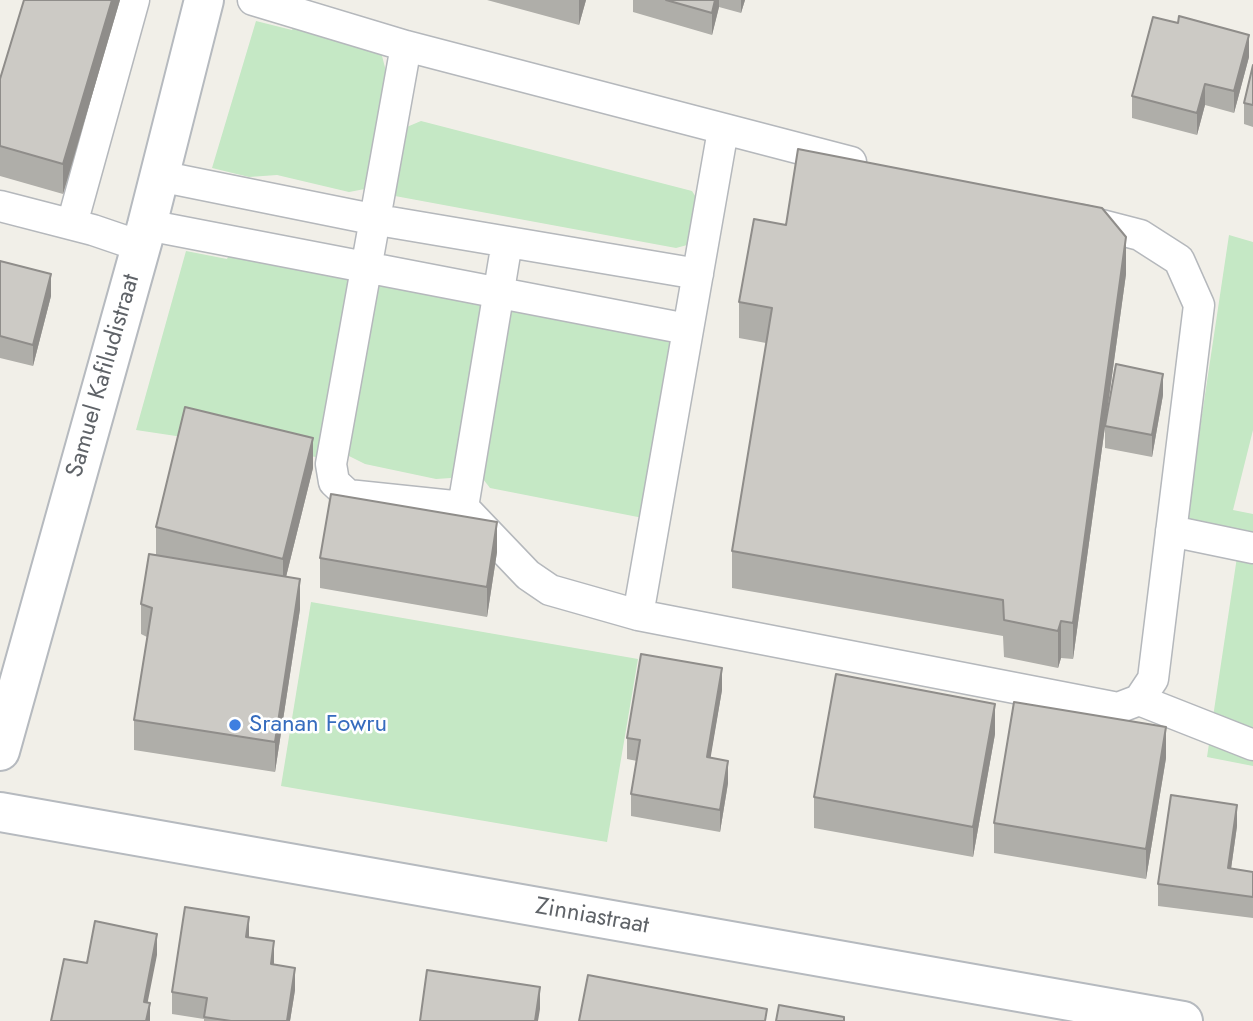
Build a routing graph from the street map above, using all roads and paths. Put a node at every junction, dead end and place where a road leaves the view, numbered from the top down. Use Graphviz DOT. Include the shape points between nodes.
graph roads {
  1 [pos="134,0"];
  2 [pos="204,0"];
  3 [pos="253,0"];
  4 [pos="406,46"];
  5 [pos="723,130"];
  6 [pos="884,170"];
  7 [pos="159,176"];
  8 [pos="0,206"];
  9 [pos="1059,215"];
  10 [pos="372,219"];
  11 [pos="72,224"];
  12 [pos="143,236"];
  13 [pos="507,242"];
  14 [pos="365,267"];
  15 [pos="698,274"];
  16 [pos="497,292"];
  17 [pos="687,329"];
  18 [pos="463,507"];
  19 [pos="1171,531"];
  20 [pos="1253,548"];
  21 [pos="638,615"];
  22 [pos="1139,700"];
  23 [pos="1253,746"];
  24 [pos="0,751"];
  25 [pos="0,812"];
  26 [pos="1184,1021"];
  1 -- 11 [label="lane"];
  2 -- 7 [label="street, Samuel Kafiludistraat"];
  3 -- 4 [label="lane"];
  4 -- 5 [label="lane"];
  4 -- 10 [label="lane"];
  5 -- 6 [label="lane"];
  5 -- 15 [label="lane"];
  7 -- 10 [label="lane"];
  7 -- 12 [label="street, Samuel Kafiludistraat"];
  8 -- 11 [label="lane"];
  9 -- 19 [label="lane" via="1140,235 1180,260 1199,305"];
  10 -- 13 [label="lane"];
  10 -- 14 [label="lane"];
  11 -- 12 [label="lane"];
  12 -- 14 [label="lane"];
  12 -- 24 [label="street, Samuel Kafiludistraat"];
  13 -- 15 [label="lane"];
  13 -- 16 [label="lane"];
  14 -- 16 [label="lane"];
  14 -- 18 [label="lane" via="331,464 334,482 348,495"];
  15 -- 17 [label="lane"];
  16 -- 17 [label="lane"];
  16 -- 18 [label="lane"];
  17 -- 21 [label="lane"];
  18 -- 21 [label="lane" via="528,575 550,590"];
  19 -- 20 [label="lane"];
  19 -- 22 [label="lane" via="1153,679"];
  21 -- 22 [label="lane" via="1118,708"];
  22 -- 23 [label="lane"];
  25 -- 26 [label="street, Zinniastraat"];
}
